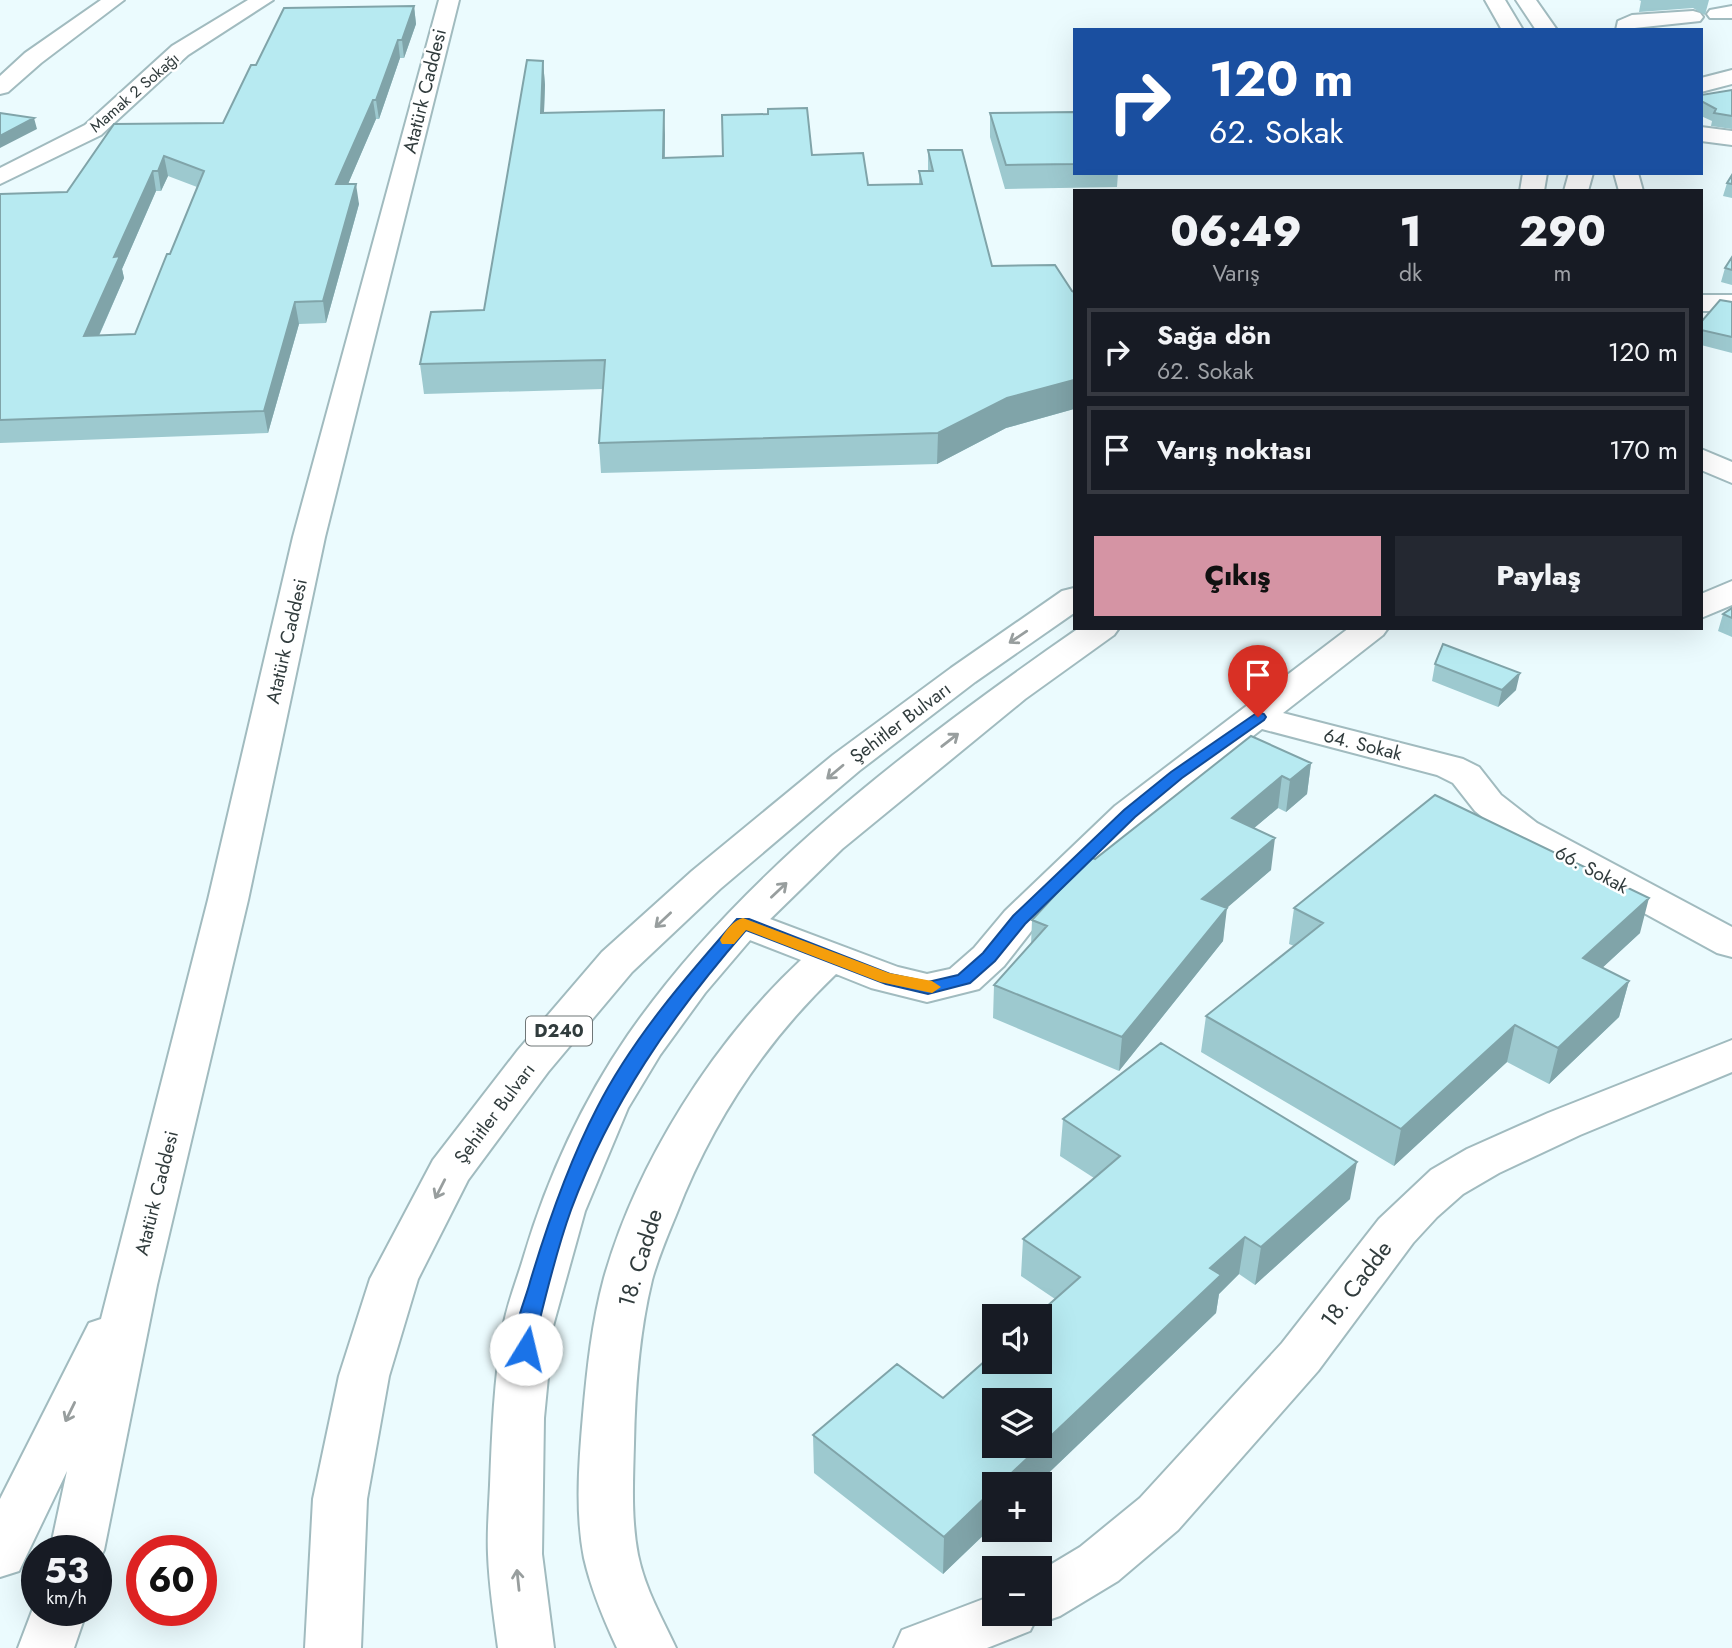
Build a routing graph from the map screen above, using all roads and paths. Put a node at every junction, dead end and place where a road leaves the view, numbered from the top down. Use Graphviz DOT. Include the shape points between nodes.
graph roads {
  1 [pos="114,0"];
  2 [pos="263,0"];
  3 [pos="449,0"];
  4 [pos="1495,0"];
  5 [pos="1526,0"];
  6 [pos="1724,13"];
  7 [pos="1512,28"];
  8 [pos="1546,28"];
  9 [pos="1626,28"];
  10 [pos="1732,73"];
  11 [pos="1703,84"];
  12 [pos="0,87"];
  13 [pos="1703,134"];
  14 [pos="1732,138"];
  15 [pos="1703,150"];
  16 [pos="1732,151"];
  17 [pos="5,167"];
  18 [pos="1703,303"];
  19 [pos="1732,303"];
  20 [pos="1703,459"];
  21 [pos="1732,474"];
  22 [pos="1732,591"];
  23 [pos="1073,599"];
  24 [pos="1703,607"];
  25 [pos="1099,630"];
  26 [pos="1368,630"];
  27 [pos="1258,717"];
  28 [pos="1466,775"];
  29 [pos="743,923"];
  30 [pos="1732,944"];
  31 [pos="828,957"];
  32 [pos="1732,1055"];
  33 [pos="133,1285"];
  34 [pos="80,1535"];
  35 [pos="0,1554"];
  36 [pos="1052,1592"];
  37 [pos="982,1625"];
  38 [pos="54,1626"];
  39 [pos="46,1648"];
  40 [pos="333,1648"];
  41 [pos="526,1648"];
  42 [pos="648,1648"];
  43 [pos="922,1648"];
  1 -- 12 [label="main road"];
  2 -- 17 [label="main road, Mamak 2 Sokağı" via="219,24 157,68 122,85"];
  3 -- 33 [label="main road, Atatürk Caddesi" via="319,496 228,900"];
  4 -- 7 [label="main road"];
  5 -- 8 [label="main road"];
  6 -- 9 [label="main road" via="1695,12 1693,17 1632,21"];
  10 -- 11 [label="main road"];
  13 -- 14 [label="main road"];
  15 -- 16 [label="main road"];
  18 -- 19 [label="main road"];
  20 -- 21 [label="main road"];
  22 -- 24 [label="main road"];
  23 -- 40 [label="main road, Şehitler Bulvarı / D240, one-way" via="846,763 696,889 617,962 533,1061 449,1172 394,1279 364,1376 340,1499"];
  29 -- 25 [label="main road, one-way" via="828,841 901,780 1012,691"];
  26 -- 27 [label="main road"];
  27 -- 28 [label="main road, 64. Sokak"];
  27 -- 31 [label="main road" via="1129,814 964,979 928,988"];
  28 -- 30 [label="main road, 66. Sokak" via="1488,803 1523,831"];
  29 -- 31 [label="main road"];
  41 -- 29 [label="main road, one-way" via="515,1554 518,1418 528,1326 561,1211 606,1108 643,1046"];
  31 -- 42 [label="main road, 18. Cadde" via="788,993 710,1095 663,1184 626,1287 610,1397 609,1544 621,1591"];
  32 -- 36 [label="main road, 18. Cadde" via="1564,1124 1447,1182 1396,1231 1300,1357 1159,1514 1099,1564"];
  33 -- 34 [label="main road, Atatürk Caddesi"];
  33 -- 35 [label="main road, Atatürk Caddesi, one-way"];
  37 -- 43 [label="main road"];
  38 -- 39 [label="main road"];
}
